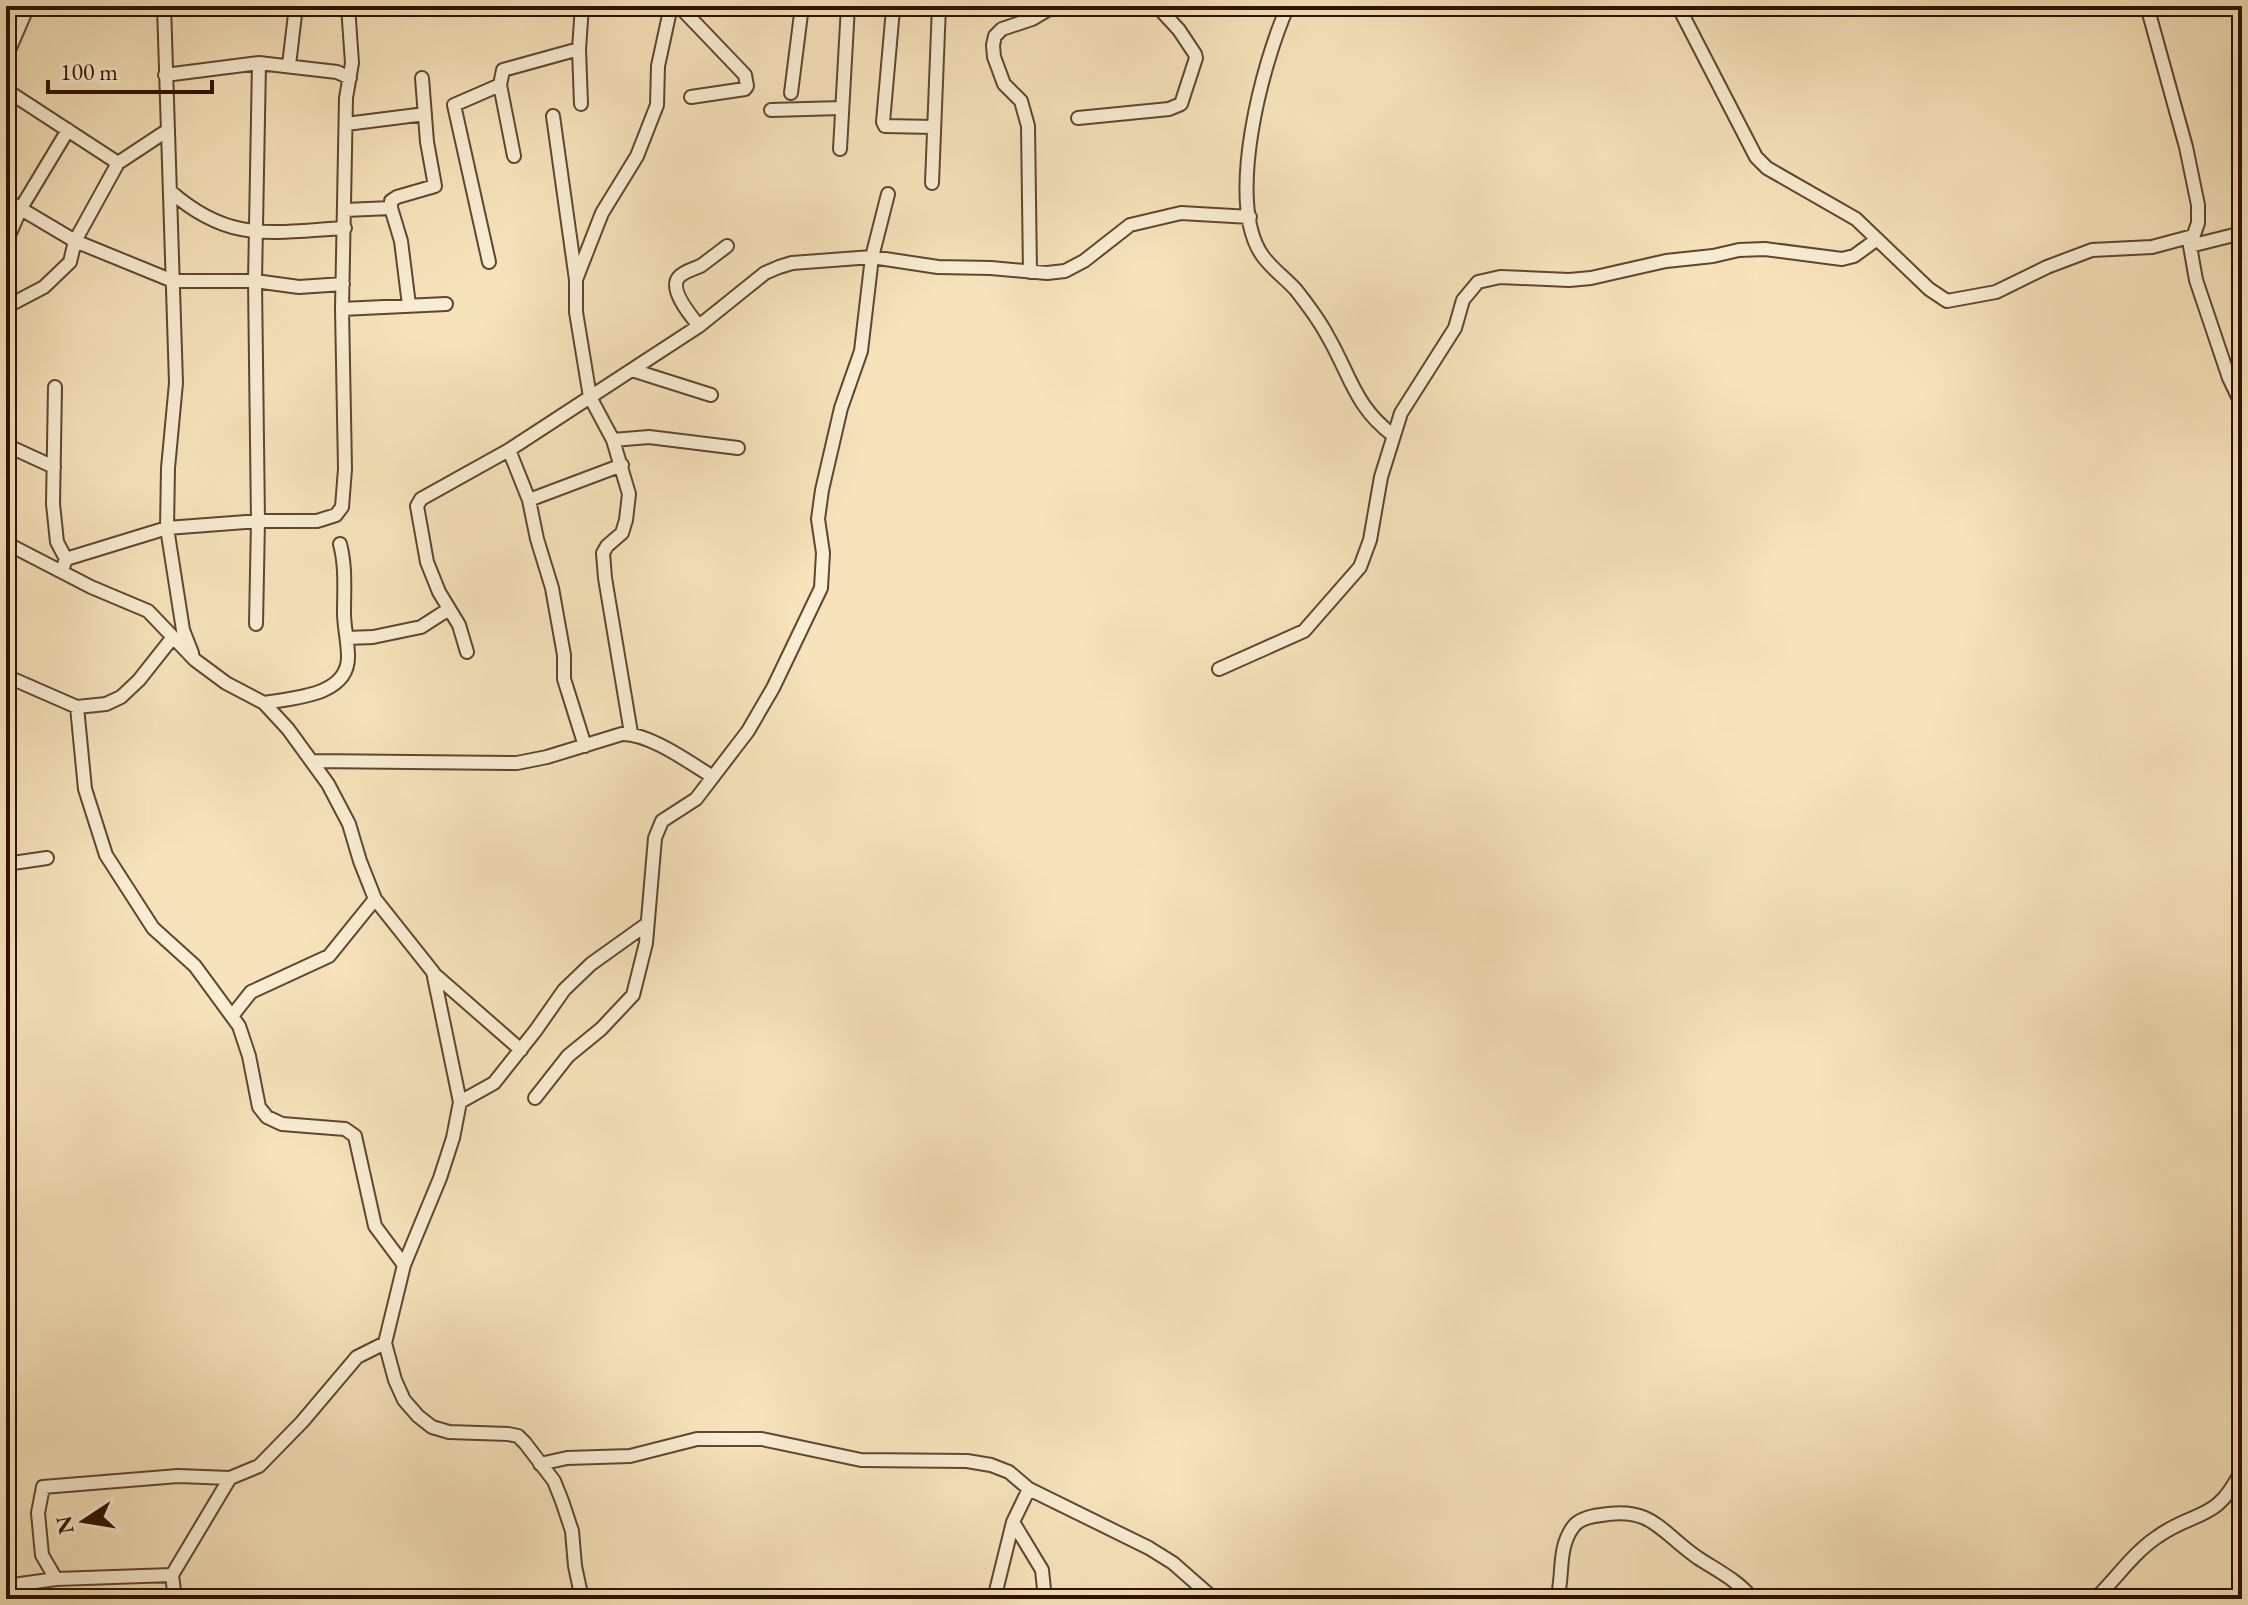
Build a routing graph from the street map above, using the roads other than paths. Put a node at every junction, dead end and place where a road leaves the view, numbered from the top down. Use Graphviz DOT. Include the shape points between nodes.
graph roads {
  1 [pos="28,6"];
  2 [pos="107,6"];
  3 [pos="144,6"];
  4 [pos="164,6"];
  5 [pos="296,6"];
  6 [pos="348,6"];
  7 [pos="582,6"];
  8 [pos="671,6"];
  9 [pos="679,6"];
  10 [pos="802,6"];
  11 [pos="848,6"];
  12 [pos="939,6"];
  13 [pos="1054,6"];
  14 [pos="1157,6"];
  15 [pos="1288,6"];
  16 [pos="1678,6"];
  17 [pos="2147,6"];
  18 [pos="893,9"];
  19 [pos="579,49"];
  20 [pos="6,57"];
  21 [pos="259,63"];
  22 [pos="289,65"];
  23 [pos="165,75"];
  24 [pos="350,78"];
  25 [pos="422,78"];
  26 [pos="500,85"];
  27 [pos="6,90"];
  28 [pos="791,93"];
  29 [pos="691,97"];
  30 [pos="581,104"];
  31 [pos="841,108"];
  32 [pos="771,110"];
  33 [pos="425,114"];
  34 [pos="553,116"];
  35 [pos="1078,118"];
  36 [pos="346,124"];
  37 [pos="934,127"];
  38 [pos="68,130"];
  39 [pos="168,130"];
  40 [pos="840,149"];
  41 [pos="514,156"];
  42 [pos="118,163"];
  43 [pos="932,183"];
  44 [pos="170,191"];
  45 [pos="888,194"];
  46 [pos="6,200"];
  47 [pos="21,208"];
  48 [pos="391,208"];
  49 [pos="345,210"];
  50 [pos="1250,217"];
  51 [pos="345,228"];
  52 [pos="256,233"];
  53 [pos="2242,233"];
  54 [pos="1876,240"];
  55 [pos="75,241"];
  56 [pos="2192,241"];
  57 [pos="6,242"];
  58 [pos="727,246"];
  59 [pos="872,257"];
  60 [pos="489,262"];
  61 [pos="1030,272"];
  62 [pos="576,280"];
  63 [pos="173,281"];
  64 [pos="255,281"];
  65 [pos="343,284"];
  66 [pos="446,304"];
  67 [pos="409,305"];
  68 [pos="6,307"];
  69 [pos="342,309"];
  70 [pos="699,326"];
  71 [pos="632,370"];
  72 [pos="55,387"];
  73 [pos="711,395"];
  74 [pos="590,397"];
  75 [pos="2242,405"];
  76 [pos="1394,436"];
  77 [pos="613,440"];
  78 [pos="6,445"];
  79 [pos="738,448"];
  80 [pos="509,450"];
  81 [pos="622,465"];
  82 [pos="54,467"];
  83 [pos="529,500"];
  84 [pos="258,521"];
  85 [pos="167,528"];
  86 [pos="6,543"];
  87 [pos="340,544"];
  88 [pos="64,565"];
  89 [pos="449,609"];
  90 [pos="256,624"];
  91 [pos="173,637"];
  92 [pos="347,638"];
  93 [pos="467,652"];
  94 [pos="195,660"];
  95 [pos="1219,669"];
  96 [pos="6,676"];
  97 [pos="264,703"];
  98 [pos="77,707"];
  99 [pos="631,733"];
  100 [pos="585,746"];
  101 [pos="312,761"];
  102 [pos="713,777"];
  103 [pos="47,858"];
  104 [pos="6,864"];
  105 [pos="375,899"];
  106 [pos="647,924"];
  107 [pos="433,972"];
  108 [pos="232,1016"];
  109 [pos="521,1050"];
  110 [pos="535,1098"];
  111 [pos="460,1102"];
  112 [pos="404,1265"];
  113 [pos="385,1343"];
  114 [pos="540,1464"];
  115 [pos="2242,1469"];
  116 [pos="230,1478"];
  117 [pos="1029,1489"];
  118 [pos="1013,1522"];
  119 [pos="172,1575"];
  120 [pos="56,1579"];
  121 [pos="6,1586"];
  122 [pos="175,1599"];
  123 [pos="582,1599"];
  124 [pos="994,1599"];
  125 [pos="1045,1599"];
  126 [pos="1214,1599"];
  127 [pos="1557,1599"];
  128 [pos="1753,1599"];
  129 [pos="2095,1599"];
  1 -- 20 [label="street"];
  2 -- 3 [label="street"];
  4 -- 23 [label="street"];
  5 -- 22 [label="street"];
  6 -- 24 [label="street"];
  7 -- 19 [label="street"];
  8 -- 62 [label="street" via="658,66 657,105 637,156 602,213"];
  9 -- 29 [label="street" via="745,75 747,86"];
  10 -- 28 [label="street"];
  11 -- 31 [label="street"];
  12 -- 37 [label="street"];
  13 -- 61 [label="street" via="1002,29 993,45 1004,84 1021,101 1028,126"];
  14 -- 35 [label="street" via="1196,58 1181,104"];
  15 -- 50 [label="street" via="1255,107 1247,192"];
  16 -- 54 [label="street" via="1756,157 1856,219"];
  17 -- 56 [label="street" via="2198,205"];
  18 -- 37 [label="street" via="883,122 893,127"];
  19 -- 26 [label="street" via="506,67"];
  19 -- 30 [label="street"];
  21 -- 22 [label="street"];
  21 -- 23 [label="street"];
  21 -- 52 [label="street"];
  22 -- 24 [label="street"];
  23 -- 39 [label="street"];
  24 -- 36 [label="street"];
  25 -- 33 [label="street"];
  26 -- 41 [label="street"];
  26 -- 60 [label="street" via="454,105"];
  27 -- 38 [label="street"];
  31 -- 32 [label="street"];
  31 -- 40 [label="street"];
  33 -- 36 [label="street"];
  33 -- 48 [label="street" via="435,186 397,197"];
  34 -- 62 [label="street"];
  36 -- 49 [label="street"];
  37 -- 43 [label="street"];
  38 -- 42 [label="street"];
  38 -- 47 [label="street"];
  39 -- 42 [label="street"];
  39 -- 44 [label="street"];
  42 -- 55 [label="street"];
  44 -- 52 [label="street" via="223,226"];
  44 -- 63 [label="street"];
  45 -- 59 [label="street"];
  46 -- 47 [label="street"];
  47 -- 55 [label="street"];
  47 -- 57 [label="street"];
  48 -- 49 [label="street"];
  48 -- 67 [label="street"];
  49 -- 51 [label="street"];
  50 -- 61 [label="street" via="1160,217 1120,230 1065,271"];
  50 -- 76 [label="street" via="1261,254 1296,290 1326,333 1363,407"];
  51 -- 52 [label="street"];
  51 -- 65 [label="street"];
  52 -- 64 [label="street"];
  53 -- 56 [label="street"];
  54 -- 56 [label="street" via="1947,301 1996,292 2092,250"];
  54 -- 76 [label="street" via="1842,259 1739,250 1591,278 1500,277 1478,282 1401,413"];
  55 -- 63 [label="street"];
  55 -- 68 [label="street" via="70,262 44,287"];
  56 -- 75 [label="street" via="2196,280"];
  58 -- 70 [label="street" via="680,276 675,286"];
  59 -- 61 [label="street"];
  59 -- 70 [label="street" via="779,267"];
  59 -- 102 [label="street" via="861,351 822,490 821,588 773,688"];
  62 -- 74 [label="street"];
  63 -- 64 [label="street"];
  63 -- 85 [label="street" via="176,383"];
  64 -- 65 [label="street" via="299,287"];
  64 -- 84 [label="street"];
  65 -- 69 [label="street"];
  66 -- 67 [label="street"];
  67 -- 69 [label="street"];
  69 -- 84 [label="street" via="342,507 336,515 317,521"];
  70 -- 71 [label="street"];
  71 -- 73 [label="street"];
  71 -- 74 [label="street"];
  72 -- 82 [label="street"];
  74 -- 77 [label="street"];
  74 -- 80 [label="street"];
  76 -- 95 [label="street" via="1360,567 1304,631"];
  77 -- 79 [label="street" via="649,437"];
  77 -- 81 [label="street"];
  78 -- 82 [label="street"];
  80 -- 83 [label="street"];
  80 -- 89 [label="street" via="417,506 427,562"];
  81 -- 83 [label="street"];
  81 -- 99 [label="street" via="629,494 626,520 622,533 603,553"];
  82 -- 88 [label="street" via="53,504"];
  83 -- 100 [label="street" via="552,588 564,679"];
  84 -- 85 [label="street"];
  84 -- 90 [label="street"];
  85 -- 88 [label="street"];
  85 -- 94 [label="street" via="183,630"];
  86 -- 88 [label="street"];
  87 -- 92 [label="street"];
  88 -- 91 [label="street" via="91,587 148,611"];
  89 -- 92 [label="street" via="421,627"];
  89 -- 93 [label="street"];
  91 -- 94 [label="street"];
  91 -- 98 [label="street" via="121,697"];
  92 -- 97 [label="street" via="349,660 338,682 307,696"];
  94 -- 97 [label="street"];
  96 -- 98 [label="street"];
  97 -- 101 [label="street"];
  98 -- 108 [label="street" via="85,789 106,855 153,928 195,966"];
  99 -- 100 [label="street"];
  99 -- 102 [label="street"];
  100 -- 101 [label="street" via="517,763"];
  101 -- 105 [label="street" via="349,824"];
  102 -- 106 [label="street" via="696,799 662,821 655,838"];
  103 -- 104 [label="street"];
  105 -- 107 [label="street"];
  105 -- 108 [label="street" via="329,956 251,992"];
  106 -- 109 [label="street" via="564,990"];
  106 -- 110 [label="street" via="633,995 568,1056"];
  107 -- 109 [label="street"];
  107 -- 111 [label="street"];
  108 -- 112 [label="street" via="249,1056 259,1107 267,1117 282,1124 345,1129 355,1136 375,1226"];
  109 -- 111 [label="street" via="494,1083"];
  111 -- 112 [label="street" via="440,1178"];
  112 -- 113 [label="street"];
  113 -- 114 [label="street" via="404,1400 432,1427 518,1436"];
  113 -- 116 [label="street" via="357,1357 255,1470"];
  114 -- 117 [label="street" via="630,1456 697,1439 762,1439 861,1460 967,1461 1009,1472"];
  114 -- 123 [label="street" via="554,1481 572,1531"];
  115 -- 129 [label="street" via="2219,1505 2159,1535"];
  116 -- 119 [label="street"];
  116 -- 120 [label="street" via="178,1476 43,1487 38,1513 42,1555"];
  117 -- 118 [label="street"];
  117 -- 126 [label="street" via="1149,1548"];
  118 -- 124 [label="street"];
  118 -- 125 [label="street" via="1042,1570"];
  119 -- 120 [label="street"];
  119 -- 122 [label="street"];
  120 -- 121 [label="street"];
  127 -- 128 [label="street" via="1564,1546 1575,1524 1622,1511 1656,1523"];
}
